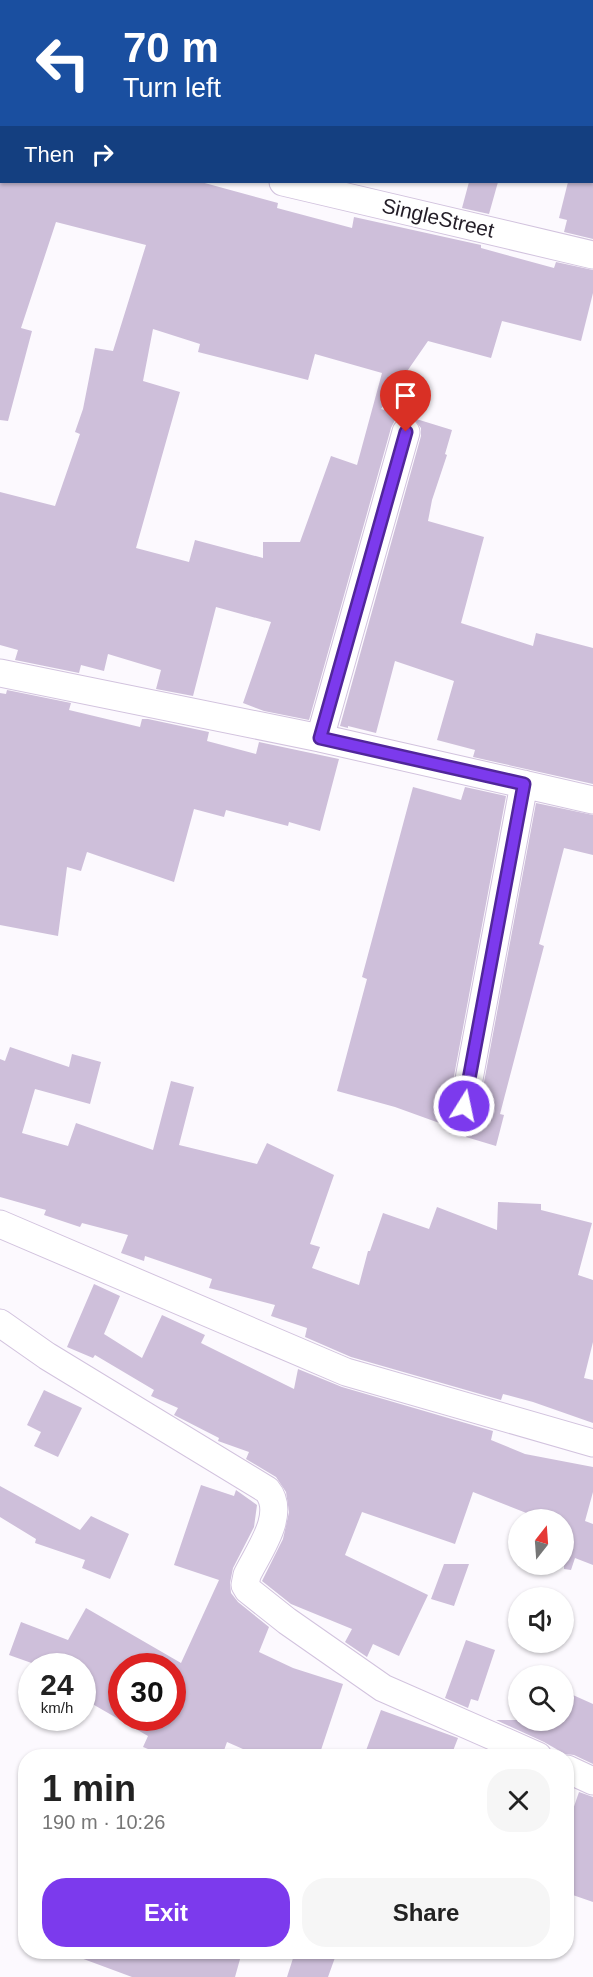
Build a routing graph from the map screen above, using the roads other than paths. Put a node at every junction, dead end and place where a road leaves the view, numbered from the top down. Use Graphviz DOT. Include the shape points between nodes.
graph roads {
  1 [pos="287,183"];
  2 [pos="593,255"];
  3 [pos="406,432"];
  4 [pos="0,673"];
  5 [pos="320,738"];
  6 [pos="524,784"];
  7 [pos="593,800"];
  8 [pos="464,1106"];
  9 [pos="0,1224"];
  10 [pos="0,1323"];
  11 [pos="593,1443"];
  12 [pos="522,1749"];
  13 [pos="574,1772"];
  14 [pos="593,1781"];
  1 -- 2 [label="street, SingleStreet"];
  3 -- 5 [label="street"];
  4 -- 5 [label="street"];
  5 -- 6 [label="street"];
  6 -- 7 [label="street"];
  6 -- 8 [label="street"];
  9 -- 11 [label="street" via="346,1372"];
  10 -- 12 [label="street" via="47,1356 267,1490 276,1512 247,1575 248,1590 383,1688"];
  13 -- 14 [label="street"];
}
